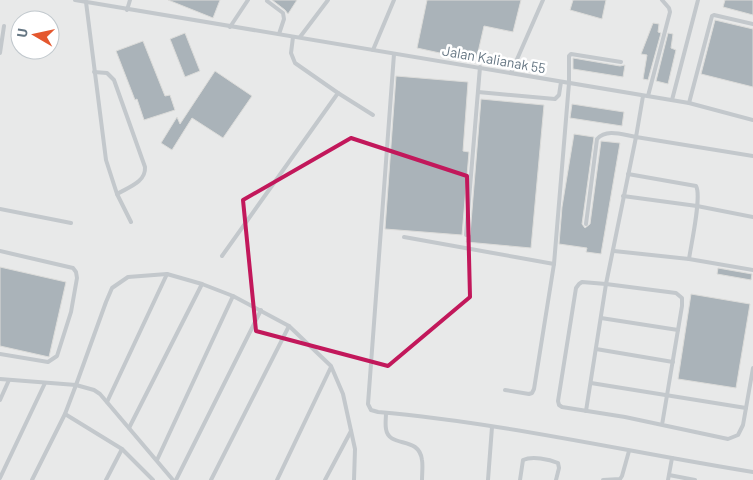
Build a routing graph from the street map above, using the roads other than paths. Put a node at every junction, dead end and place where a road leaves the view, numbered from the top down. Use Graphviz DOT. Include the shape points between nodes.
graph roads {
  1 [pos="76,0"];
  2 [pos="105,0"];
  3 [pos="130,0"];
  4 [pos="248,0"];
  5 [pos="328,0"];
  6 [pos="394,0"];
  7 [pos="543,0"];
  8 [pos="662,0"];
  9 [pos="698,0"];
  10 [pos="267,1"];
  11 [pos="86,2"];
  12 [pos="103,6"];
  13 [pos="127,10"];
  14 [pos="753,24"];
  15 [pos="4,26"];
  16 [pos="230,27"];
  17 [pos="279,34"];
  18 [pos="293,37"];
  19 [pos="300,38"];
  20 [pos="373,50"];
  21 [pos="0,53"];
  22 [pos="394,54"];
  23 [pos="621,62"];
  24 [pos="480,68"];
  25 [pos="94,72"];
  26 [pos="511,73"];
  27 [pos="561,82"];
  28 [pos="569,83"];
  29 [pos="478,92"];
  30 [pos="338,93"];
  31 [pos="642,96"];
  32 [pos="648,96"];
  33 [pos="672,100"];
  34 [pos="689,103"];
  35 [pos="373,116"];
  36 [pos="753,120"];
  37 [pos="636,137"];
  38 [pos="753,156"];
  39 [pos="628,174"];
  40 [pos="117,194"];
  41 [pos="624,196"];
  42 [pos="697,206"];
  43 [pos="0,209"];
  44 [pos="753,217"];
  45 [pos="131,222"];
  46 [pos="71,223"];
  47 [pos="586,224"];
  48 [pos="466,235"];
  49 [pos="404,238"];
  50 [pos="0,251"];
  51 [pos="614,251"];
  52 [pos="222,256"];
  53 [pos="689,259"];
  54 [pos="554,264"];
  55 [pos="753,270"];
  56 [pos="167,274"];
  57 [pos="202,284"];
  58 [pos="606,284"];
  59 [pos="233,296"];
  60 [pos="261,310"];
  61 [pos="601,318"];
  62 [pos="289,326"];
  63 [pos="678,330"];
  64 [pos="596,349"];
  65 [pos="0,354"];
  66 [pos="673,362"];
  67 [pos="331,366"];
  68 [pos="753,368"];
  69 [pos="0,379"];
  70 [pos="9,380"];
  71 [pos="45,382"];
  72 [pos="591,382"];
  73 [pos="76,385"];
  74 [pos="505,390"];
  75 [pos="668,394"];
  76 [pos="0,400"];
  77 [pos="107,402"];
  78 [pos="746,408"];
  79 [pos="586,411"];
  80 [pos="386,413"];
  81 [pos="65,414"];
  82 [pos="662,425"];
  83 [pos="492,427"];
  84 [pos="129,428"];
  85 [pos="351,432"];
  86 [pos="122,449"];
  87 [pos="629,451"];
  88 [pos="672,458"];
  89 [pos="157,460"];
  90 [pos="753,472"];
  91 [pos="0,478"];
  92 [pos="669,478"];
  93 [pos="150,479"];
  94 [pos="32,480"];
  95 [pos="106,480"];
  96 [pos="175,480"];
  97 [pos="211,480"];
  98 [pos="277,480"];
  99 [pos="325,480"];
  100 [pos="354,480"];
  101 [pos="422,480"];
  102 [pos="488,480"];
  103 [pos="520,480"];
  104 [pos="556,480"];
  105 [pos="603,480"];
  106 [pos="695,480"];
  1 -- 11 [label="lane, Jalan Kalianak 55"];
  2 -- 12 [label="lane"];
  3 -- 13 [label="lane"];
  4 -- 16 [label="lane"];
  5 -- 19 [label="lane"];
  6 -- 20 [label="lane"];
  7 -- 26 [label="lane"];
  8 -- 32 [label="lane" via="670,12"];
  9 -- 33 [label="lane"];
  10 -- 17 [label="lane" via="283,13"];
  11 -- 12 [label="lane, Jalan Kalianak 55"];
  11 -- 25 [label="lane"];
  12 -- 13 [label="lane, Jalan Kalianak 55"];
  13 -- 16 [label="lane, Jalan Kalianak 55"];
  14 -- 34 [label="lane" via="712,16"];
  15 -- 21 [label="lane"];
  16 -- 17 [label="lane, Jalan Kalianak 55"];
  17 -- 18 [label="lane, Jalan Kalianak 55"];
  18 -- 19 [label="lane, Jalan Kalianak 55"];
  18 -- 30 [label="lane" via="295,63"];
  19 -- 20 [label="lane, Jalan Kalianak 55"];
  20 -- 22 [label="lane, Jalan Kalianak 55"];
  22 -- 24 [label="lane, Jalan Kalianak 55"];
  22 -- 80 [label="lane" via="368,404 371,410"];
  23 -- 28 [label="lane" via="570,55"];
  24 -- 26 [label="lane, Jalan Kalianak 55"];
  24 -- 29 [label="lane"];
  25 -- 40 [label="lane" via="106,160"];
  25 -- 40 [label="lane" via="108,73 114,80 145,166 142,179"];
  26 -- 27 [label="lane, Jalan Kalianak 55"];
  27 -- 28 [label="lane, Jalan Kalianak 55"];
  27 -- 29 [label="lane" via="555,99"];
  28 -- 31 [label="lane, Jalan Kalianak 55"];
  28 -- 54 [label="lane"];
  29 -- 48 [label="lane"];
  30 -- 35 [label="lane"];
  30 -- 52 [label="lane"];
  31 -- 32 [label="lane, Jalan Kalianak 55"];
  31 -- 37 [label="lane"];
  32 -- 33 [label="lane, Jalan Kalianak 55"];
  33 -- 34 [label="lane, Jalan Kalianak 55"];
  34 -- 36 [label="lane, Jalan Kalianak 55"];
  37 -- 38 [label="lane"];
  37 -- 39 [label="lane"];
  37 -- 47 [label="lane" via="607,132 597,139"];
  39 -- 41 [label="lane"];
  39 -- 42 [label="lane" via="696,186"];
  40 -- 45 [label="lane"];
  41 -- 42 [label="lane"];
  41 -- 51 [label="lane"];
  42 -- 44 [label="lane"];
  42 -- 53 [label="lane"];
  43 -- 46 [label="lane"];
  49 -- 54 [label="lane"];
  50 -- 65 [label="lane" via="73,268 77,278 58,356 48,362"];
  51 -- 53 [label="lane"];
  51 -- 58 [label="lane"];
  53 -- 55 [label="lane"];
  54 -- 74 [label="lane" via="534,389 529,394"];
  56 -- 57 [label="lane"];
  56 -- 73 [label="lane" via="128,277 112,288"];
  56 -- 77 [label="lane"];
  57 -- 59 [label="lane"];
  57 -- 84 [label="lane"];
  58 -- 61 [label="lane"];
  58 -- 63 [label="lane" via="676,293 682,298"];
  58 -- 79 [label="lane" via="582,282 576,288 559,405"];
  59 -- 60 [label="lane"];
  59 -- 89 [label="lane"];
  60 -- 62 [label="lane"];
  60 -- 96 [label="lane"];
  61 -- 63 [label="lane"];
  61 -- 64 [label="lane"];
  62 -- 67 [label="lane"];
  62 -- 97 [label="lane"];
  63 -- 66 [label="lane"];
  64 -- 66 [label="lane"];
  64 -- 72 [label="lane"];
  66 -- 75 [label="lane"];
  67 -- 85 [label="lane" via="343,394"];
  67 -- 98 [label="lane"];
  68 -- 78 [label="lane"];
  69 -- 70 [label="lane"];
  70 -- 71 [label="lane"];
  70 -- 76 [label="lane"];
  71 -- 73 [label="lane"];
  71 -- 91 [label="lane"];
  72 -- 75 [label="lane"];
  72 -- 79 [label="lane"];
  73 -- 77 [label="lane" via="94,390"];
  73 -- 81 [label="lane"];
  75 -- 78 [label="lane"];
  75 -- 82 [label="lane"];
  77 -- 84 [label="lane"];
  78 -- 82 [label="lane" via="738,436 728,439"];
  79 -- 82 [label="lane"];
  80 -- 83 [label="lane"];
  80 -- 101 [label="lane" via="388,436 397,442 412,444 419,452"];
  81 -- 86 [label="lane"];
  81 -- 94 [label="lane"];
  83 -- 87 [label="lane"];
  83 -- 102 [label="lane"];
  84 -- 89 [label="lane"];
  85 -- 99 [label="lane"];
  85 -- 100 [label="lane" via="355,449"];
  86 -- 93 [label="lane"];
  86 -- 95 [label="lane"];
  87 -- 88 [label="lane"];
  87 -- 105 [label="lane" via="620,479"];
  88 -- 90 [label="lane"];
  88 -- 92 [label="lane"];
  89 -- 96 [label="lane"];
  92 -- 106 [label="lane"];
  103 -- 104 [label="lane" via="523,460 527,458 558,463"];
}
